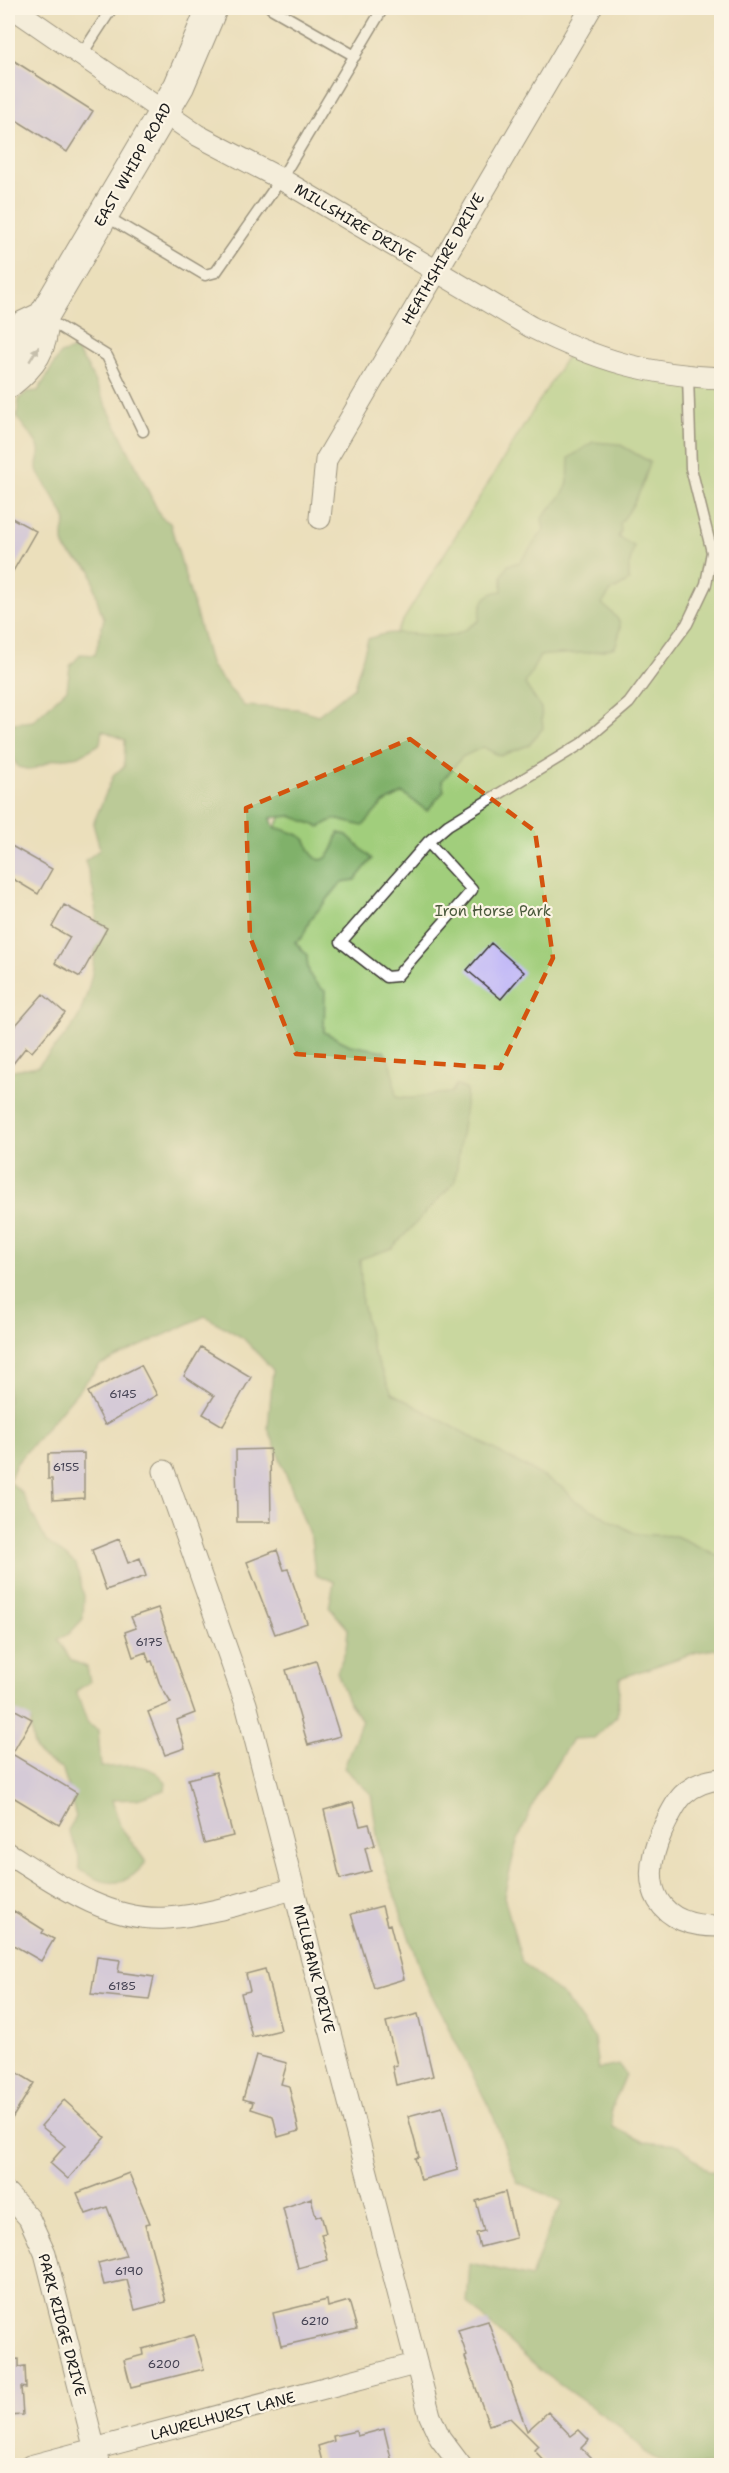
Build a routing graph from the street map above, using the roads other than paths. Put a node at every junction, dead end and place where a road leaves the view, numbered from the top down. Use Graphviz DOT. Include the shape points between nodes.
graph roads {
  1 [pos="13,8"];
  2 [pos="112,8"];
  3 [pos="212,8"];
  4 [pos="271,8"];
  5 [pos="382,8"];
  6 [pos="591,8"];
  7 [pos="82,54"];
  8 [pos="355,56"];
  9 [pos="164,111"];
  10 [pos="281,179"];
  11 [pos="104,215"];
  12 [pos="435,271"];
  13 [pos="43,317"];
  14 [pos="8,355"];
  15 [pos="688,376"];
  16 [pos="722,378"];
  17 [pos="8,383"];
  18 [pos="143,431"];
  19 [pos="320,518"];
  20 [pos="428,842"];
  21 [pos="164,1471"];
  22 [pos="722,1779"];
  23 [pos="8,1853"];
  24 [pos="293,1889"];
  25 [pos="722,1926"];
  26 [pos="8,2194"];
  27 [pos="415,2364"];
  28 [pos="97,2458"];
  29 [pos="30,2466"];
  30 [pos="461,2466"];
  1 -- 7 [label="street, MILLSHIRE DRIVE"];
  2 -- 7 [label="lane"];
  3 -- 9 [label="main road, EAST WHIPP ROAD" via="196,51"];
  4 -- 8 [label="lane"];
  5 -- 8 [label="lane"];
  6 -- 12 [label="street, HEATHSHIRE DRIVE"];
  7 -- 9 [label="street, MILLSHIRE DRIVE"];
  8 -- 10 [label="lane"];
  9 -- 10 [label="street, MILLSHIRE DRIVE" via="238,159"];
  9 -- 11 [label="main road, EAST WHIPP ROAD"];
  10 -- 11 [label="lane" via="216,272 205,275"];
  10 -- 12 [label="street, MILLSHIRE DRIVE"];
  11 -- 13 [label="main road, EAST WHIPP ROAD"];
  12 -- 15 [label="street, MILLSHIRE DRIVE" via="572,348 632,368"];
  12 -- 19 [label="street, HEATHSHIRE DRIVE" via="326,460"];
  13 -- 14 [label="main road, EAST WHIPP ROAD" via="24,326"];
  17 -- 13 [label="main road, EAST WHIPP ROAD, one-way" via="25,369 43,338"];
  13 -- 18 [label="lane" via="107,356"];
  15 -- 16 [label="street, MILLSHIRE DRIVE"];
  15 -- 20 [label="lane" via="691,468 712,552 706,584 687,624 629,703 581,744 448,825"];
  20 -- 20 [label="lane" via="341,942 386,977 397,976 472,890"];
  21 -- 24 [label="street, MILLBANK DRIVE" via="246,1704"];
  22 -- 25 [label="street" via="699,1784 683,1795 667,1821 650,1865 655,1893 665,1909 689,1924"];
  23 -- 24 [label="street" via="84,1899 130,1915 165,1918 198,1914"];
  24 -- 27 [label="street, MILLBANK DRIVE"];
  26 -- 28 [label="street, PARK RIDGE DRIVE" via="29,2218 45,2253"];
  27 -- 28 [label="street, LAURELHURST LANE"];
  27 -- 30 [label="street, MILLBANK DRIVE" via="430,2416 440,2438"];
  28 -- 29 [label="street, LAURELHURST LANE"];
}
